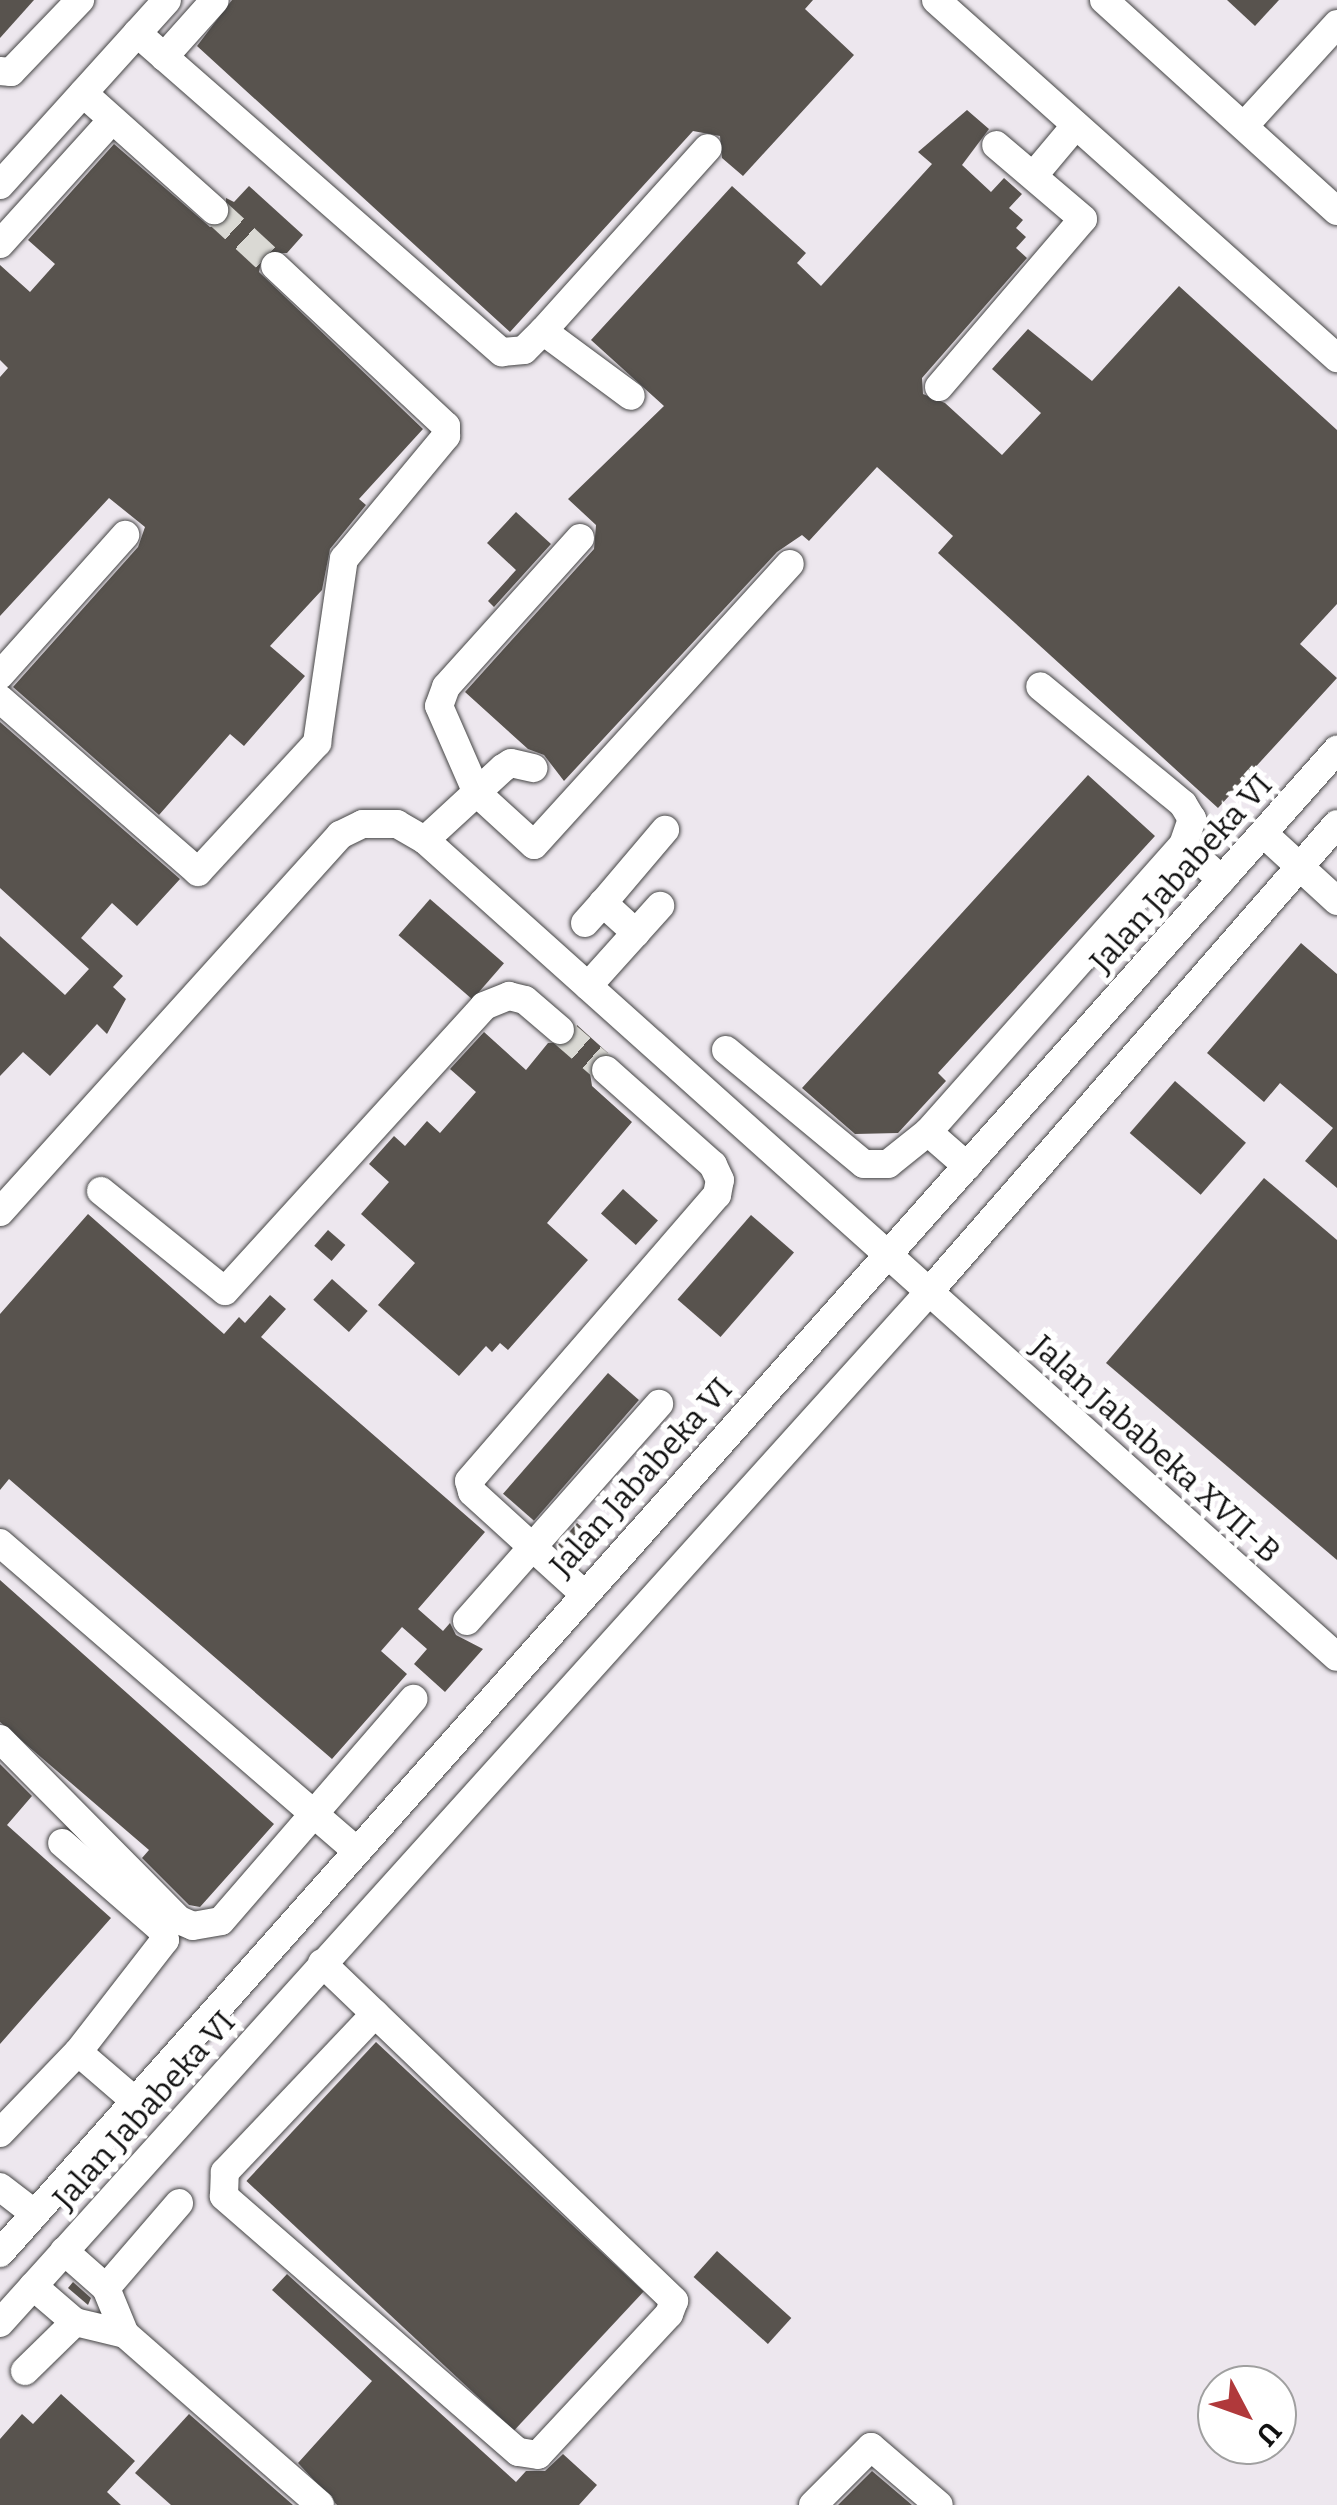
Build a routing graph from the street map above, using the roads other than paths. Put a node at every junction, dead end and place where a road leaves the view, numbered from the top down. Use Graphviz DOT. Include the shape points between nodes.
graph roads {
  1 [pos="80,0"];
  2 [pos="167,0"];
  3 [pos="215,0"];
  4 [pos="936,0"];
  5 [pos="1104,0"];
  6 [pos="1337,24"];
  7 [pos="137,33"];
  8 [pos="164,57"];
  9 [pos="0,71"];
  10 [pos="83,93"];
  11 [pos="112,120"];
  12 [pos="1076,125"];
  13 [pos="1244,126"];
  14 [pos="996,144"];
  15 [pos="708,148"];
  16 [pos="1034,175"];
  17 [pos="0,185"];
  18 [pos="214,210"];
  19 [pos="1337,211"];
  20 [pos="0,244"];
  21 [pos="275,266"];
  22 [pos="543,332"];
  23 [pos="1337,358"];
  24 [pos="940,387"];
  25 [pos="631,396"];
  26 [pos="125,535"];
  27 [pos="580,538"];
  28 [pos="790,564"];
  29 [pos="0,675"];
  30 [pos="1040,686"];
  31 [pos="0,698"];
  32 [pos="1337,750"];
  33 [pos="533,768"];
  34 [pos="477,793"];
  35 [pos="1337,824"];
  36 [pos="666,830"];
  37 [pos="1264,834"];
  38 [pos="425,840"];
  39 [pos="1182,845"];
  40 [pos="1300,866"];
  41 [pos="1222,880"];
  42 [pos="1337,902"];
  43 [pos="660,906"];
  44 [pos="636,933"];
  45 [pos="588,986"];
  46 [pos="560,1030"];
  47 [pos="726,1050"];
  48 [pos="606,1070"];
  49 [pos="928,1132"];
  50 [pos="966,1166"];
  51 [pos="101,1190"];
  52 [pos="0,1212"];
  53 [pos="887,1255"];
  54 [pos="928,1294"];
  55 [pos="660,1404"];
  56 [pos="0,1543"];
  57 [pos="532,1548"];
  58 [pos="584,1594"];
  59 [pos="466,1621"];
  60 [pos="1337,1657"];
  61 [pos="413,1698"];
  62 [pos="0,1740"];
  63 [pos="312,1812"];
  64 [pos="62,1843"];
  65 [pos="356,1850"];
  66 [pos="322,1963"];
  67 [pos="375,2014"];
  68 [pos="78,2052"];
  69 [pos="135,2101"];
  70 [pos="0,2133"];
  71 [pos="0,2187"];
  72 [pos="179,2203"];
  73 [pos="35,2214"];
  74 [pos="64,2252"];
  75 [pos="0,2253"];
  76 [pos="33,2286"];
  77 [pos="106,2288"];
  78 [pos="75,2322"];
  79 [pos="0,2323"];
  80 [pos="125,2334"];
  81 [pos="25,2372"];
  82 [pos="320,2505"];
  83 [pos="814,2505"];
  84 [pos="939,2505"];
  1 -- 9 [label="street" via="11,72"];
  2 -- 7 [label="street"];
  3 -- 8 [label="street"];
  4 -- 12 [label="street"];
  5 -- 13 [label="street"];
  6 -- 13 [label="street"];
  7 -- 8 [label="street"];
  7 -- 10 [label="street"];
  8 -- 22 [label="street" via="502,352 524,350"];
  10 -- 11 [label="street"];
  10 -- 17 [label="street"];
  11 -- 18 [label="street"];
  11 -- 20 [label="street"];
  12 -- 16 [label="street"];
  12 -- 23 [label="street"];
  13 -- 19 [label="street"];
  14 -- 16 [label="street"];
  15 -- 22 [label="street"];
  16 -- 24 [label="street" via="1079,213 1080,226"];
  21 -- 31 [label="street" via="446,426 446,436 344,559 317,743 198,872"];
  22 -- 25 [label="street"];
  26 -- 29 [label="street"];
  27 -- 34 [label="street" via="441,696 445,726"];
  28 -- 34 [label="street" via="538,844 528,844"];
  30 -- 39 [label="street" via="1183,804 1192,819"];
  32 -- 37 [label="street, Jalan Jababeka VI"];
  33 -- 34 [label="street" via="511,763"];
  34 -- 38 [label="street"];
  35 -- 40 [label="street, Jalan Jababeka VI"];
  36 -- 44 [label="street" via="594,913"];
  37 -- 40 [label="street"];
  37 -- 41 [label="street, Jalan Jababeka VI"];
  38 -- 45 [label="street, Jalan Jababeka XVII-B"];
  38 -- 52 [label="street, Jalan Jababeka XVII-B" via="381,820 340,835"];
  39 -- 41 [label="street"];
  39 -- 49 [label="street"];
  40 -- 42 [label="street"];
  40 -- 54 [label="street, Jalan Jababeka VI"];
  41 -- 50 [label="street, Jalan Jababeka VI"];
  43 -- 44 [label="street"];
  44 -- 45 [label="street"];
  45 -- 53 [label="street, Jalan Jababeka XVII-B"];
  46 -- 51 [label="street" via="525,1000 509,996 484,1006 225,1291"];
  47 -- 49 [label="street" via="864,1164 888,1164"];
  48 -- 57 [label="street" via="713,1166 718,1195 475,1470 472,1492"];
  49 -- 50 [label="street"];
  50 -- 53 [label="street, Jalan Jababeka VI"];
  53 -- 54 [label="street, Jalan Jababeka XVII-B"];
  53 -- 58 [label="street, Jalan Jababeka VI"];
  54 -- 60 [label="street, Jalan Jababeka XVII-B"];
  54 -- 66 [label="street, Jalan Jababeka VI"];
  55 -- 57 [label="street"];
  56 -- 63 [label="street"];
  57 -- 58 [label="street"];
  57 -- 59 [label="street"];
  58 -- 65 [label="street, Jalan Jababeka VI"];
  61 -- 63 [label="street"];
  62 -- 63 [label="street" via="193,1926 221,1921"];
  63 -- 65 [label="street"];
  64 -- 68 [label="street" via="161,1929 165,1940"];
  65 -- 69 [label="street, Jalan Jababeka VI"];
  66 -- 67 [label="street"];
  66 -- 74 [label="street, Jalan Jababeka VI"];
  67 -- 67 [label="street" via="674,2301 538,2455 518,2452 224,2196 225,2172"];
  68 -- 69 [label="street"];
  68 -- 70 [label="street"];
  69 -- 73 [label="street, Jalan Jababeka VI"];
  71 -- 73 [label="street"];
  72 -- 77 [label="street"];
  73 -- 75 [label="street, Jalan Jababeka VI"];
  74 -- 76 [label="street, Jalan Jababeka VI"];
  74 -- 77 [label="street"];
  76 -- 78 [label="street"];
  76 -- 79 [label="street, Jalan Jababeka VI"];
  77 -- 80 [label="street"];
  78 -- 80 [label="street"];
  78 -- 81 [label="street"];
  80 -- 82 [label="street"];
  83 -- 84 [label="street" via="871,2447"];
}
